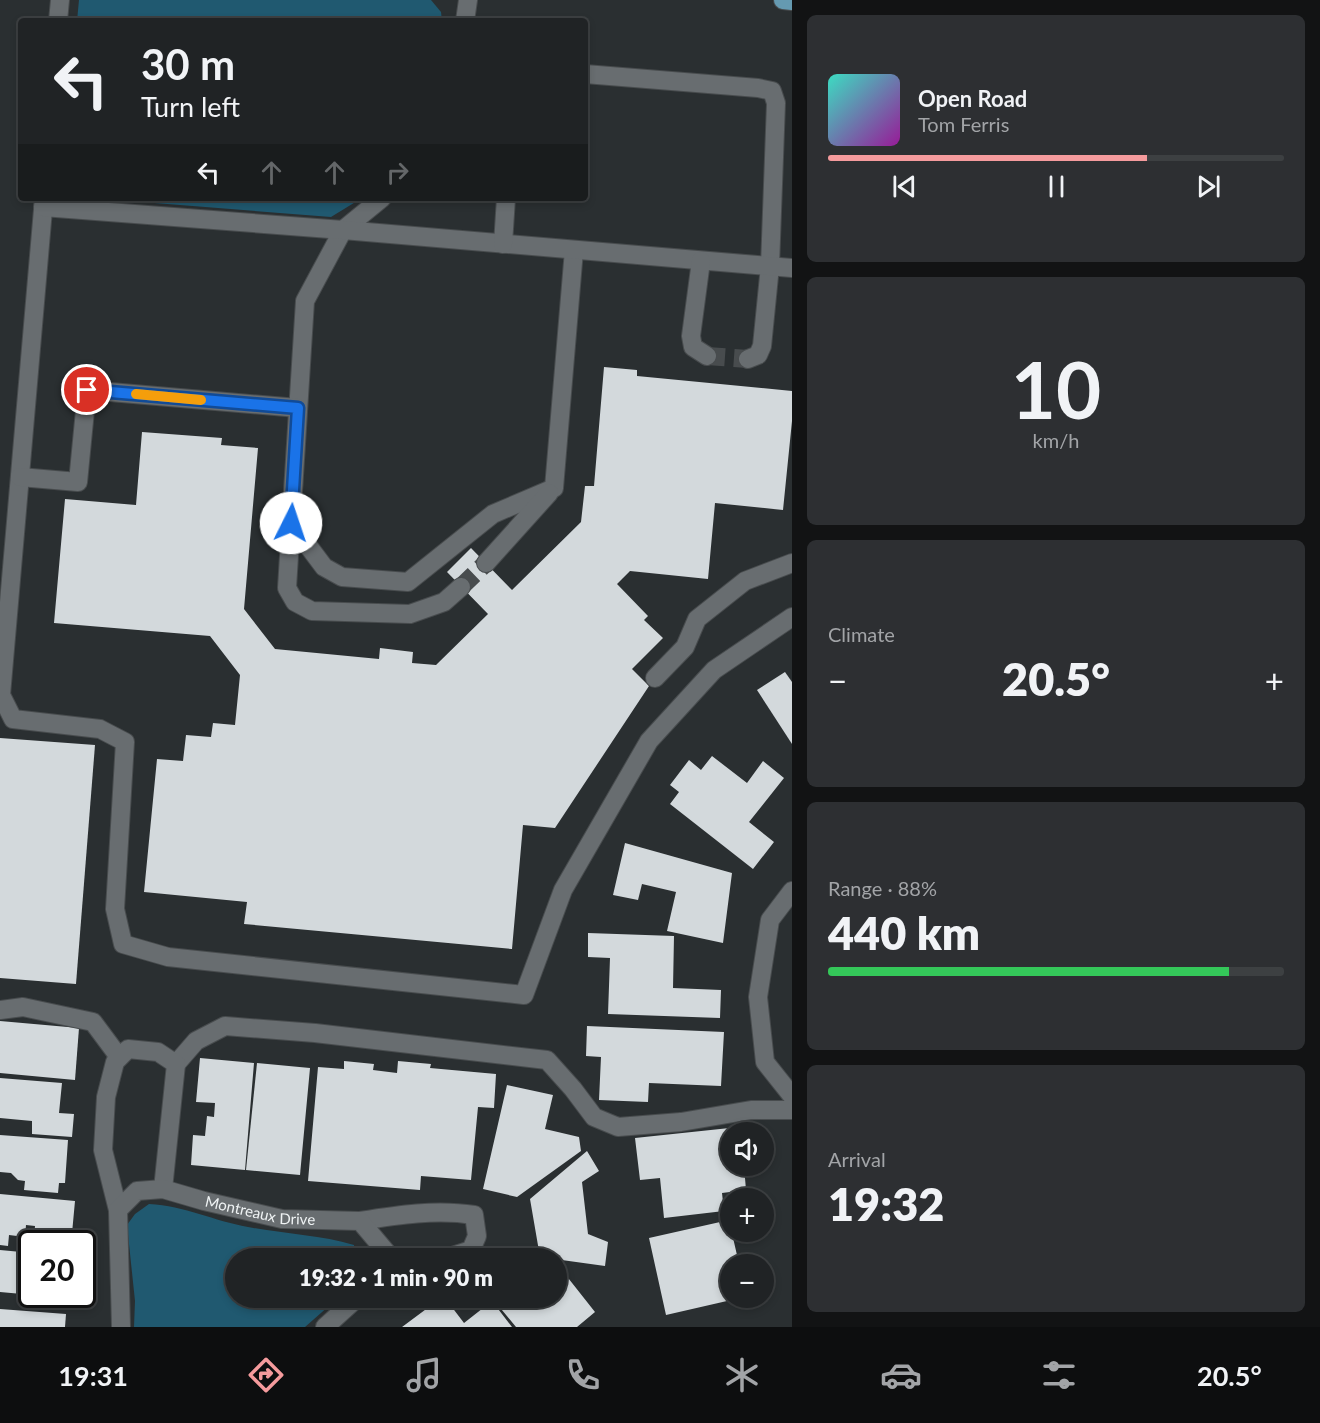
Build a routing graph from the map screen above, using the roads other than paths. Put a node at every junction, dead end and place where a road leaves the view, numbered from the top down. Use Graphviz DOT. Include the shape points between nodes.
graph roads {
  1 [pos="60,0"];
  2 [pos="468,0"];
  3 [pos="783,0"];
  4 [pos="792,1"];
  5 [pos="58,18"];
  6 [pos="465,18"];
  7 [pos="588,74"];
  8 [pos="378,201"];
  9 [pos="506,201"];
  10 [pos="44,202"];
  11 [pos="343,230"];
  12 [pos="502,244"];
  13 [pos="574,250"];
  14 [pos="701,261"];
  15 [pos="770,266"];
  16 [pos="792,268"];
  17 [pos="706,356"];
  18 [pos="748,359"];
  19 [pos="298,408"];
  20 [pos="20,477"];
  21 [pos="554,488"];
  22 [pos="291,523"];
  23 [pos="486,563"];
  24 [pos="792,563"];
  25 [pos="461,587"];
  26 [pos="792,617"];
  27 [pos="655,678"];
  28 [pos="792,891"];
  29 [pos="0,1010"];
  30 [pos="119,1057"];
  31 [pos="176,1064"];
  32 [pos="792,1096"];
  33 [pos="792,1110"];
  34 [pos="164,1189"];
  35 [pos="118,1210"];
  36 [pos="360,1221"];
  37 [pos="383,1248"];
  38 [pos="472,1248"];
  39 [pos="346,1308"];
  40 [pos="121,1327"];
  41 [pos="325,1327"];
  1 -- 5 [label="street"];
  2 -- 6 [label="street"];
  3 -- 4 [label="main road"];
  7 -- 15 [label="street" via="772,92 776,103"];
  8 -- 11 [label="street"];
  9 -- 12 [label="street"];
  10 -- 11 [label="street"];
  10 -- 20 [label="street"];
  11 -- 12 [label="street"];
  11 -- 19 [label="street" via="305,302"];
  12 -- 13 [label="street"];
  13 -- 14 [label="street"];
  13 -- 21 [label="street"];
  14 -- 15 [label="street"];
  14 -- 17 [label="street" via="691,336 693,347"];
  15 -- 16 [label="street"];
  15 -- 18 [label="street" via="762,346 758,356"];
  19 -- 20 [label="street" via="87,390 78,482"];
  19 -- 22 [label="street"];
  20 -- 26 [label="street" via="1,695 14,719 100,729 125,742 115,909 123,944 168,957 524,995 562,890 649,741 714,670"];
  21 -- 22 [label="street" via="493,514 408,582 342,577 324,567"];
  21 -- 23 [label="street"];
  22 -- 25 [label="street" via="287,588 295,602 312,611 410,614 444,602"];
  24 -- 27 [label="street" via="745,581 698,619 685,647"];
  28 -- 32 [label="street" via="770,920 758,998 765,1062"];
  29 -- 30 [label="street" via="23,1007 93,1022"];
  30 -- 31 [label="street" via="128,1049 158,1052"];
  30 -- 35 [label="street" via="106,1097 103,1150"];
  31 -- 33 [label="street" via="196,1041 225,1026 547,1060 594,1117 618,1126 681,1122 751,1110"];
  31 -- 34 [label="street"];
  34 -- 35 [label="street, Montreaux Drive" via="138,1191"];
  34 -- 36 [label="street, Montreaux Drive" via="282,1219"];
  35 -- 40 [label="street"];
  36 -- 37 [label="street"];
  36 -- 38 [label="street, Montreaux Drive" via="411,1213 474,1215 477,1236"];
  39 -- 41 [label="street"];
}
